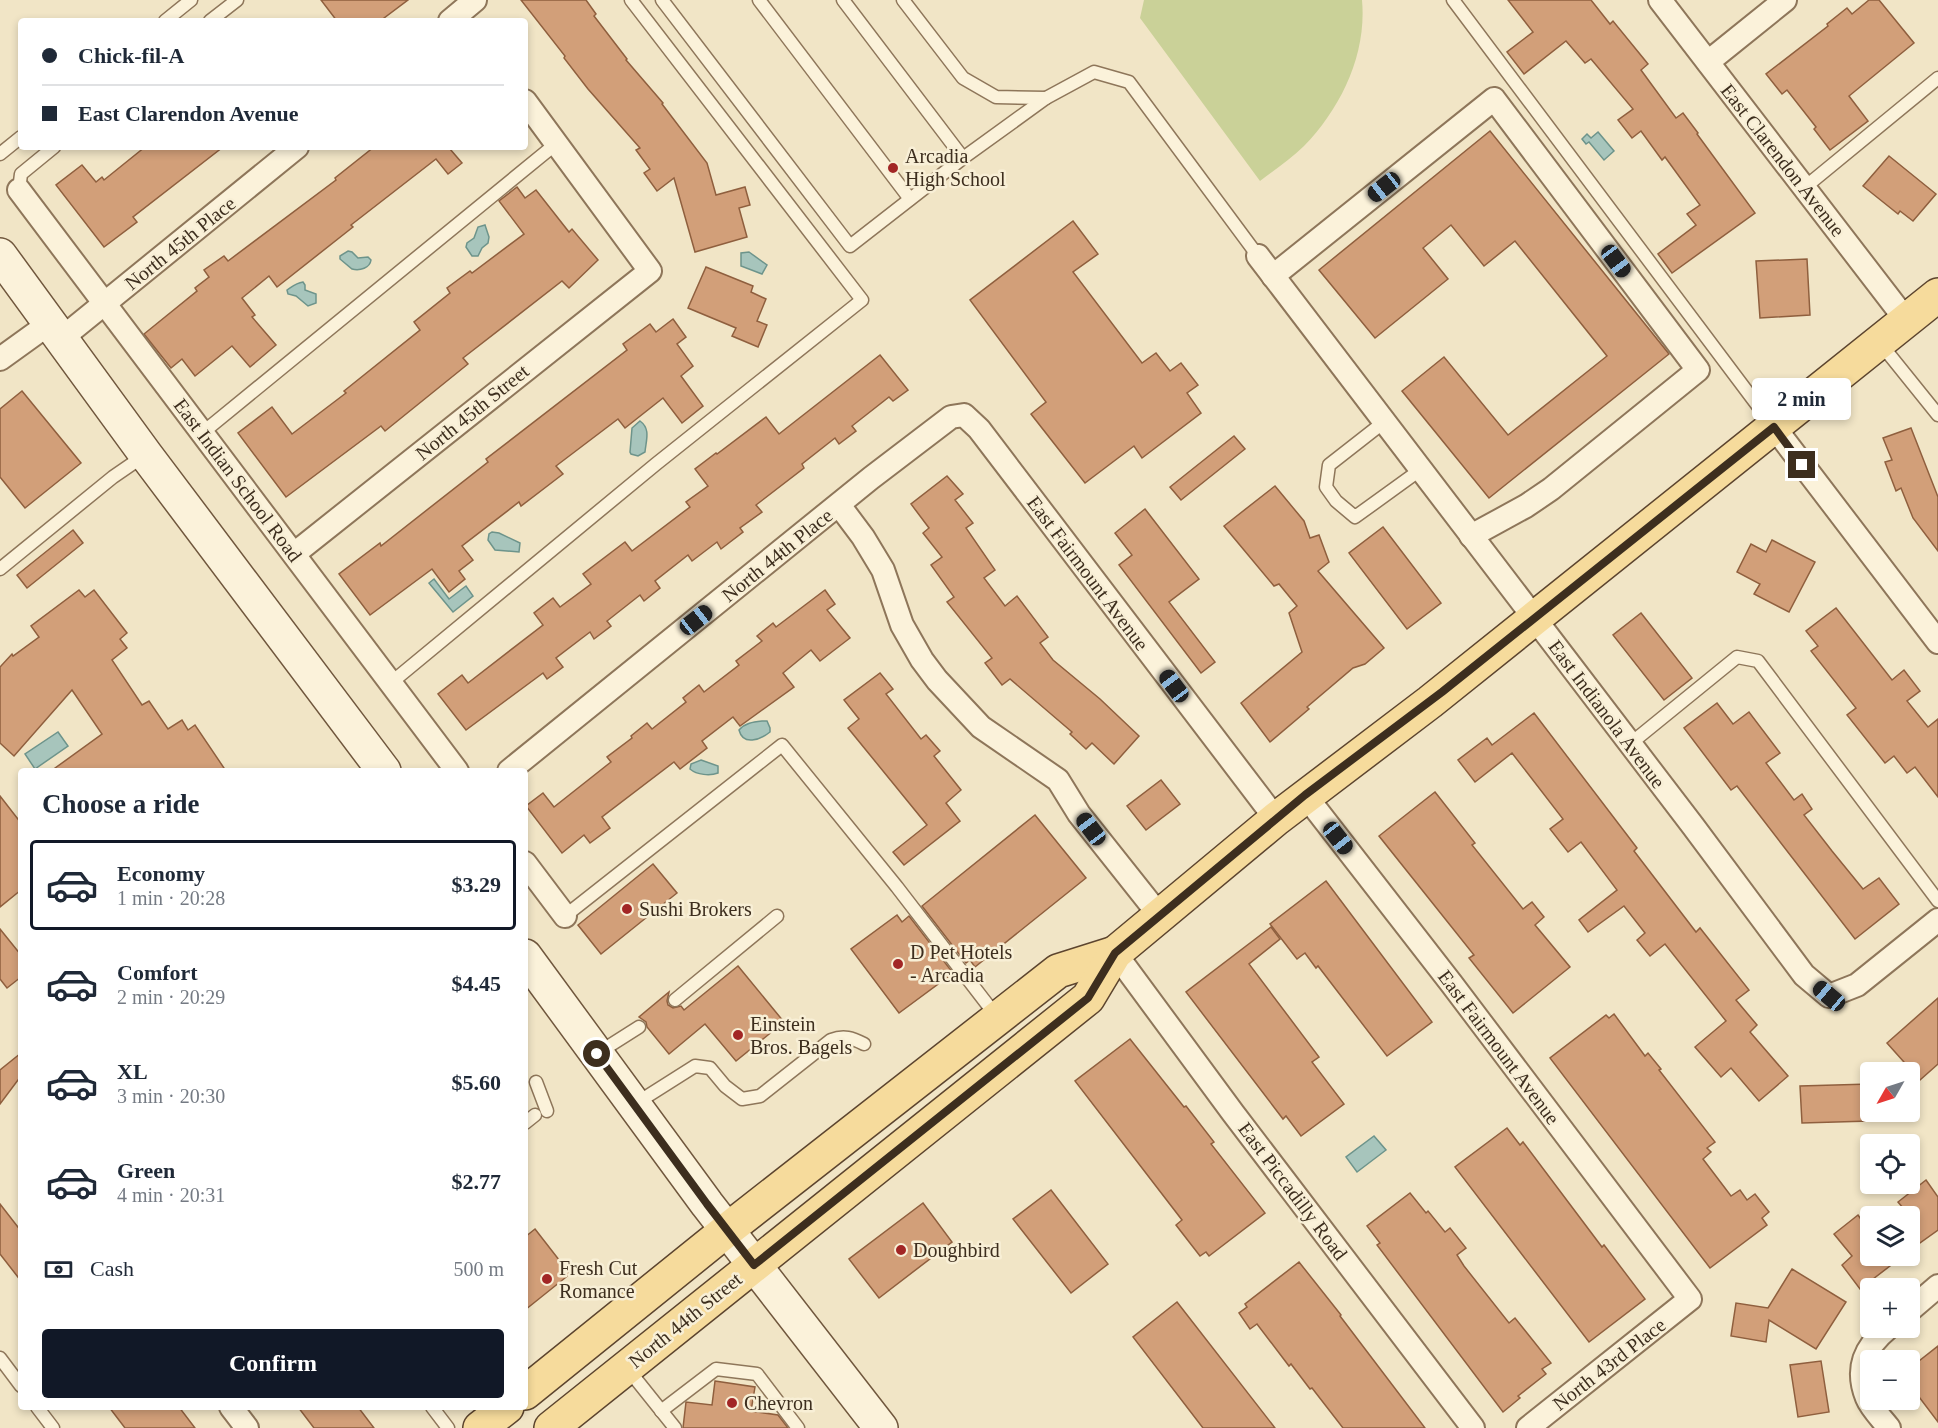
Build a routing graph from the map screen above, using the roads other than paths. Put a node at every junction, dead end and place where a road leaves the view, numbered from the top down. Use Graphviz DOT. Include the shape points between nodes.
graph roads {
  1 [pos="191,0"];
  2 [pos="237,0"];
  3 [pos="475,0"];
  4 [pos="631,0"];
  5 [pos="662,0"];
  6 [pos="759,0"];
  7 [pos="843,0"];
  8 [pos="903,0"];
  9 [pos="1453,0"];
  10 [pos="1660,0"];
  11 [pos="1785,0"];
  12 [pos="169,18"];
  13 [pos="214,18"];
  14 [pos="458,18"];
  15 [pos="1708,62"];
  16 [pos="1938,78"];
  17 [pos="1046,98"];
  18 [pos="528,105"];
  19 [pos="18,139"];
  20 [pos="557,143"];
  21 [pos="50,150"];
  22 [pos="293,150"];
  23 [pos="0,154"];
  24 [pos="963,158"];
  25 [pos="1804,188"];
  26 [pos="19,190"];
  27 [pos="910,199"];
  28 [pos="0,255"];
  29 [pos="1258,256"];
  30 [pos="1273,276"];
  31 [pos="1938,295"];
  32 [pos="105,304"];
  33 [pos="1906,320"];
  34 [pos="56,330"];
  35 [pos="1880,342"];
  36 [pos="0,359"];
  37 [pos="964,415"];
  38 [pos="1938,415"];
  39 [pos="1384,422"];
  40 [pos="1774,427"];
  41 [pos="201,434"];
  42 [pos="146,454"];
  43 [pos="1420,470"];
  44 [pos="839,505"];
  45 [pos="1471,536"];
  46 [pos="294,554"];
  47 [pos="0,569"];
  48 [pos="1534,619"];
  49 [pos="1938,642"];
  50 [pos="392,682"];
  51 [pos="1630,744"];
  52 [pos="382,768"];
  53 [pos="455,768"];
  54 [pos="513,768"];
  55 [pos="1305,795"];
  56 [pos="1276,819"];
  57 [pos="528,868"];
  58 [pos="1938,901"];
  59 [pos="565,916"];
  60 [pos="777,916"];
  61 [pos="1160,916"];
  62 [pos="1938,920"];
  63 [pos="1115,953"];
  64 [pos="528,960"];
  65 [pos="675,1000"];
  66 [pos="998,1017"];
  67 [pos="639,1027"];
  68 [pos="864,1044"];
  69 [pos="597,1054"];
  70 [pos="536,1082"];
  71 [pos="634,1105"];
  72 [pos="536,1116"];
  73 [pos="727,1230"];
  74 [pos="754,1265"];
  75 [pos="1938,1286"];
  76 [pos="1690,1299"];
  77 [pos="1920,1301"];
  78 [pos="1877,1338"];
  79 [pos="0,1358"];
  80 [pos="627,1367"];
  81 [pos="18,1382"];
  82 [pos="528,1391"];
  83 [pos="39,1410"];
  84 [pos="233,1410"];
  85 [pos="434,1410"];
  86 [pos="503,1410"];
  87 [pos="662,1411"];
  88 [pos="873,1425"];
  89 [pos="53,1428"];
  90 [pos="247,1428"];
  91 [pos="448,1428"];
  92 [pos="480,1428"];
  93 [pos="551,1428"];
  94 [pos="675,1428"];
  95 [pos="798,1428"];
  96 [pos="1473,1428"];
  97 [pos="1528,1428"];
  98 [pos="1889,1428"];
  1 -- 12 [label="lane"];
  2 -- 13 [label="lane"];
  3 -- 14 [label="street"];
  4 -- 50 [label="lane" via="862,300"];
  5 -- 27 [label="lane" via="850,246"];
  6 -- 27 [label="lane"];
  7 -- 24 [label="lane"];
  8 -- 17 [label="lane" via="963,78 996,97"];
  9 -- 40 [label="lane"];
  10 -- 15 [label="street, East Clarendon Avenue"];
  11 -- 15 [label="street"];
  15 -- 25 [label="street, East Clarendon Avenue"];
  16 -- 25 [label="lane"];
  17 -- 24 [label="lane"];
  17 -- 29 [label="lane" via="1094,72 1129,82"];
  18 -- 20 [label="street"];
  19 -- 23 [label="lane"];
  20 -- 41 [label="lane"];
  20 -- 46 [label="street, North 45th Street" via="650,271"];
  21 -- 26 [label="lane" via="21,174"];
  22 -- 32 [label="street, North 45th Place"];
  24 -- 27 [label="lane"];
  25 -- 33 [label="street, East Clarendon Avenue"];
  26 -- 32 [label="street, East Indian School Road"];
  28 -- 34 [label="main road"];
  29 -- 30 [label="street, East Indianola Avenue"];
  30 -- 39 [label="street, East Indianola Avenue"];
  30 -- 45 [label="street" via="1494,99 1698,370 1551,489"];
  31 -- 33 [label="main road, North 44th Street"];
  32 -- 34 [label="street, North 45th Place"];
  32 -- 41 [label="street, East Indian School Road"];
  33 -- 35 [label="main road, North 44th Street"];
  34 -- 36 [label="street, North 45th Place"];
  34 -- 42 [label="main road"];
  35 -- 38 [label="lane"];
  35 -- 40 [label="main road, North 44th Street"];
  37 -- 44 [label="street, North 44th Place" via="951,417"];
  37 -- 56 [label="street, East Fairmount Avenue" via="979,429"];
  39 -- 43 [label="street, East Indianola Avenue"];
  39 -- 43 [label="lane" via="1329,465 1326,487 1336,501 1354,517"];
  40 -- 48 [label="main road, North 44th Street"];
  40 -- 49 [label="street"];
  41 -- 46 [label="street, East Indian School Road"];
  42 -- 47 [label="lane"];
  42 -- 52 [label="main road"];
  43 -- 45 [label="street, East Indianola Avenue"];
  44 -- 54 [label="street, North 44th Place"];
  44 -- 61 [label="street" via="883,570 902,625 937,680 981,727 1058,780 1086,823"];
  45 -- 48 [label="street, East Indianola Avenue"];
  46 -- 50 [label="street, East Indian School Road"];
  48 -- 51 [label="street, East Indianola Avenue"];
  48 -- 55 [label="main road, North 44th Street"];
  50 -- 53 [label="street, East Indian School Road"];
  51 -- 58 [label="lane" via="1737,657 1758,661"];
  51 -- 62 [label="street, East Indianola Avenue" via="1804,975 1829,996 1857,986"];
  55 -- 56 [label="main road, North 44th Street"];
  55 -- 76 [label="street, East Fairmount Avenue"];
  56 -- 61 [label="main road, North 44th Street"];
  57 -- 59 [label="street"];
  59 -- 66 [label="lane" via="782,745"];
  60 -- 65 [label="lane"];
  61 -- 63 [label="main road, North 44th Street"];
  63 -- 66 [label="main road, North 44th Street" via="1058,970"];
  63 -- 74 [label="main road, North 44th Street" via="1088,998"];
  63 -- 96 [label="street, East Piccadilly Road"];
  64 -- 69 [label="main road"];
  66 -- 73 [label="main road, North 44th Street"];
  67 -- 69 [label="lane"];
  68 -- 71 [label="lane" via="841,1036 831,1040 760,1096 742,1099 710,1068 695,1066"];
  69 -- 71 [label="main road"];
  70 -- 72 [label="lane"];
  71 -- 73 [label="main road"];
  73 -- 74 [label="main road"];
  73 -- 82 [label="main road, North 44th Street"];
  74 -- 80 [label="main road, North 44th Street"];
  74 -- 88 [label="main road"];
  75 -- 77 [label="street"];
  76 -- 97 [label="street, North 43rd Place"];
  78 -- 98 [label="street" via="1864,1356 1862,1374 1867,1399"];
  79 -- 81 [label="lane"];
  80 -- 87 [label="lane"];
  80 -- 93 [label="main road, North 44th Street"];
  83 -- 89 [label="lane"];
  84 -- 90 [label="street"];
  85 -- 91 [label="lane"];
  86 -- 92 [label="main road"];
  87 -- 94 [label="lane"];
  87 -- 95 [label="lane" via="716,1369 757,1374"];
}
